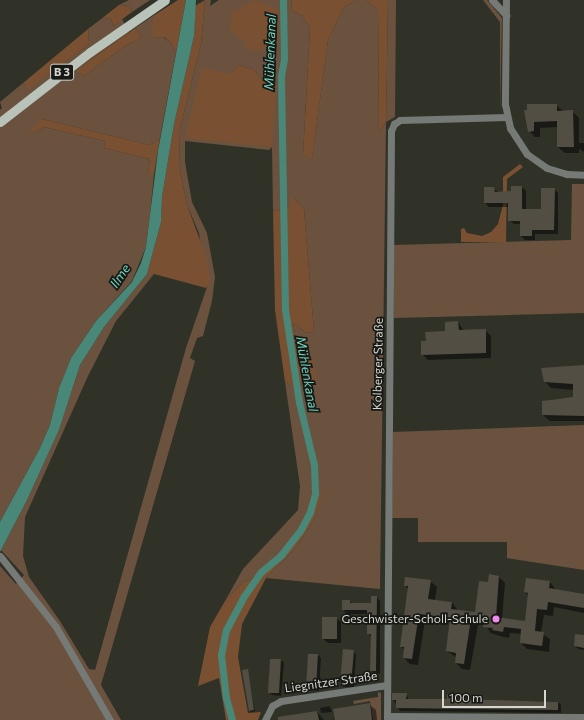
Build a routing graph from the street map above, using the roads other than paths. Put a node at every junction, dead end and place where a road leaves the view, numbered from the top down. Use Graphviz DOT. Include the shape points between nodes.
graph roads {
  1 [pos="165,0"];
  2 [pos="492,0"];
  3 [pos="506,0"];
  4 [pos="506,15"];
  5 [pos="507,117"];
  6 [pos="0,122"];
  7 [pos="584,175"];
  8 [pos="0,556"];
  9 [pos="387,685"];
  10 [pos="584,717"];
  11 [pos="387,718"];
  12 [pos="110,720"];
  13 [pos="265,720"];
  1 -- 6 [label="main road, B 3" via="126,26"];
  2 -- 4 [label="street"];
  3 -- 4 [label="street"];
  4 -- 5 [label="street"];
  5 -- 7 [label="street" via="517,142 527,154 556,171"];
  5 -- 9 [label="street, Kolberger Straße" via="400,120 394,124 391,131"];
  8 -- 12 [label="street" via="20,578 56,627"];
  9 -- 11 [label="street, Kolberger Straße"];
  9 -- 13 [label="street, Liegnitzer Straße" via="281,701 272,706"];
  10 -- 11 [label="street"];
}
